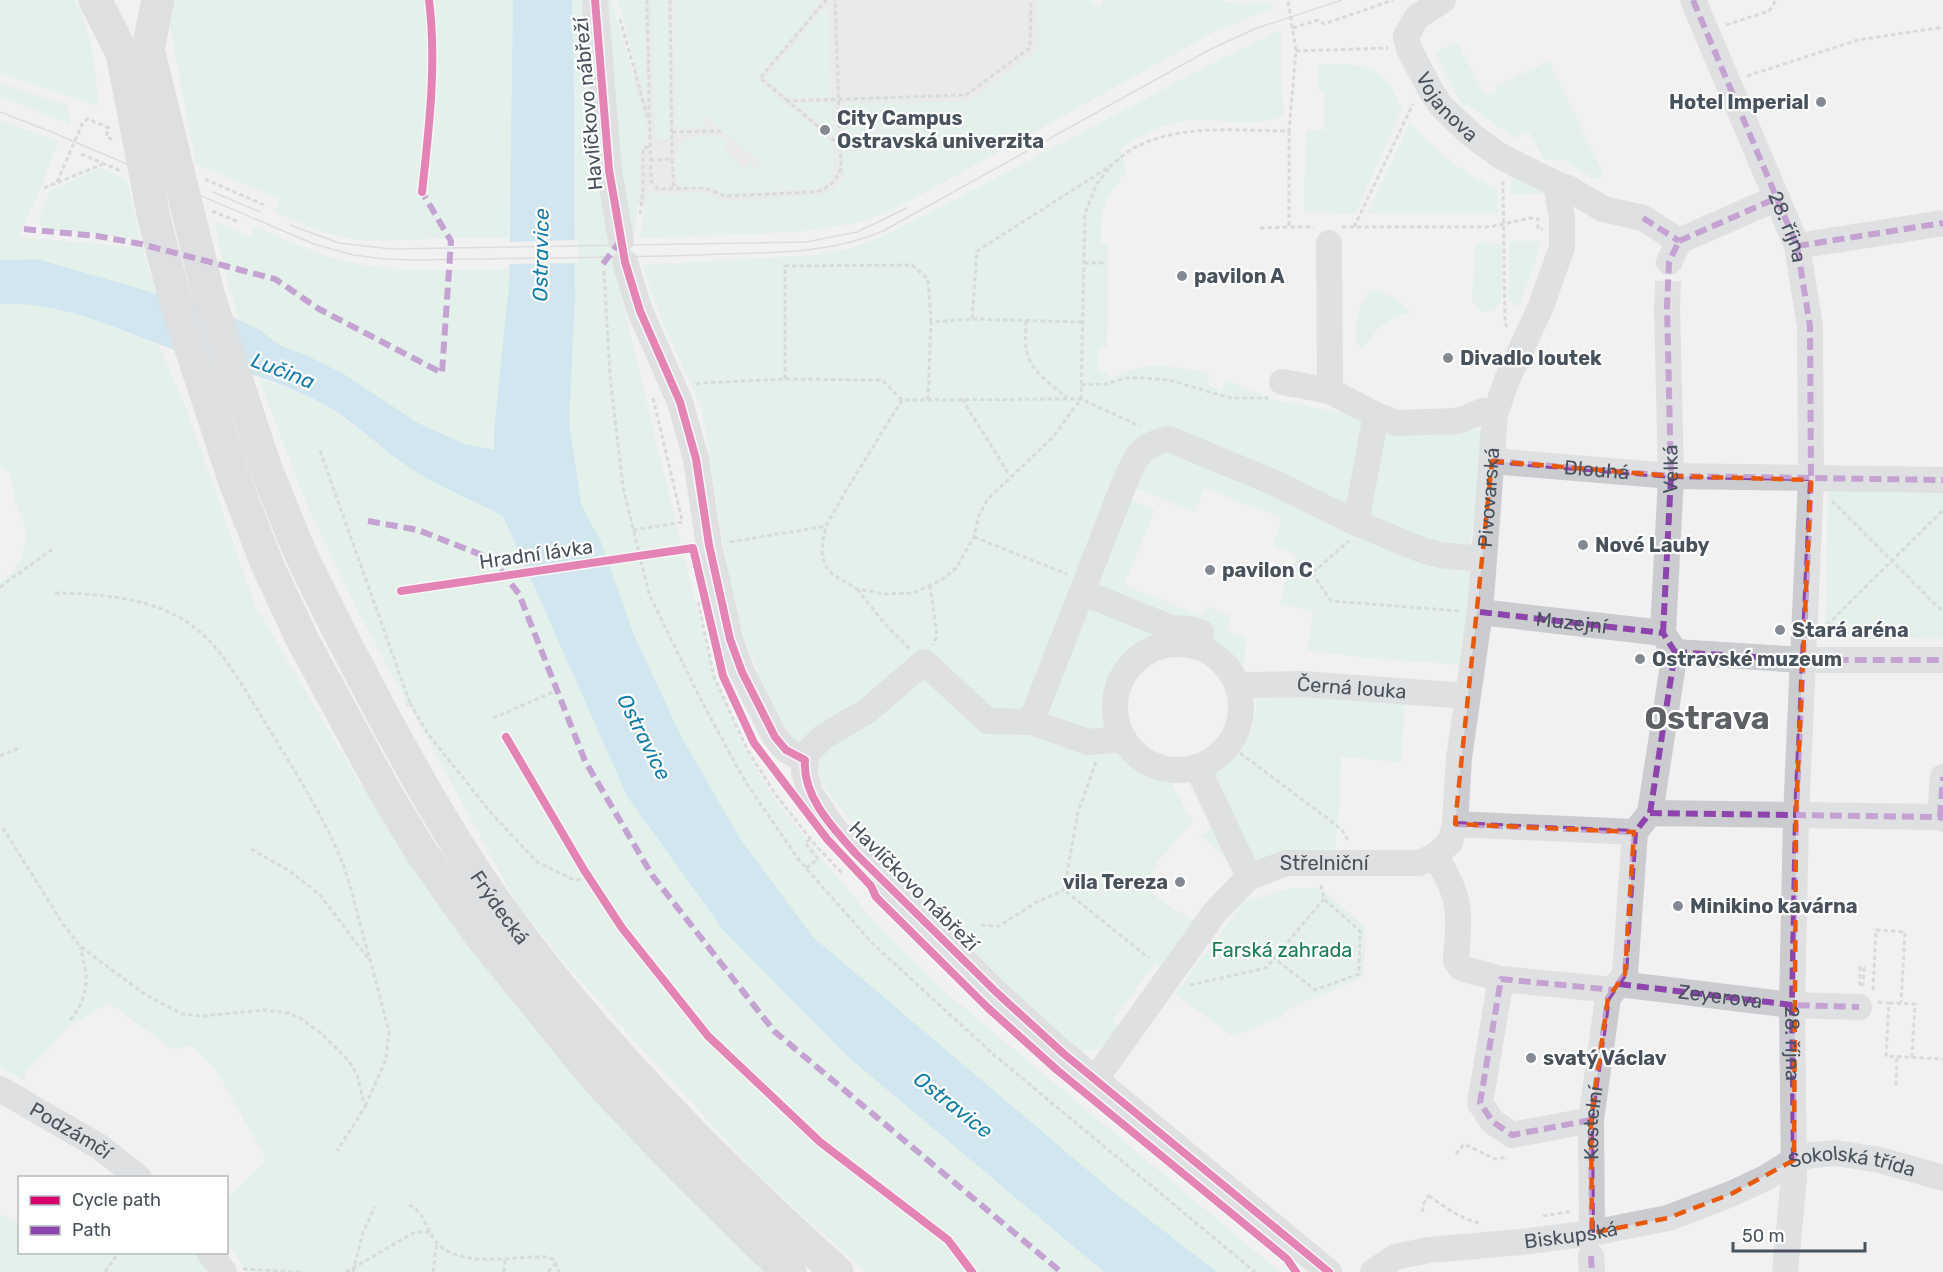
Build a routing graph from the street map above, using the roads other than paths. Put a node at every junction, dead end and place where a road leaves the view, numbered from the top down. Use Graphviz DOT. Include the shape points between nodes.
graph roads {
  1 [pos="95,0"];
  2 [pos="114,0"];
  3 [pos="143,0"];
  4 [pos="158,0"];
  5 [pos="1443,0"];
  6 [pos="1693,0"];
  7 [pos="606,6"];
  8 [pos="135,51"];
  9 [pos="1556,184"];
  10 [pos="1777,198"];
  11 [pos="1943,223"];
  12 [pos="1328,232"];
  13 [pos="1797,246"];
  14 [pos="1667,307"];
  15 [pos="1278,390"];
  16 [pos="1330,392"];
  17 [pos="1483,411"];
  18 [pos="1376,415"];
  19 [pos="1492,461"];
  20 [pos="1811,474"];
  21 [pos="1671,476"];
  22 [pos="1943,480"];
  23 [pos="1356,523"];
  24 [pos="1484,559"];
  25 [pos="1084,586"];
  26 [pos="1480,612"];
  27 [pos="1669,642"];
  28 [pos="1804,647"];
  29 [pos="1943,660"];
  30 [pos="1223,663"];
  31 [pos="1238,687"];
  32 [pos="1467,696"];
  33 [pos="1031,722"];
  34 [pos="1114,740"];
  35 [pos="805,760"];
  36 [pos="1197,767"];
  37 [pos="1943,777"];
  38 [pos="1796,815"];
  39 [pos="1941,818"];
  40 [pos="1455,824"];
  41 [pos="1640,829"];
  42 [pos="1435,856"];
  43 [pos="1249,877"];
  44 [pos="1501,979"];
  45 [pos="1616,987"];
  46 [pos="1864,1000"];
  47 [pos="1792,1005"];
  48 [pos="1095,1080"];
  49 [pos="0,1089"];
  50 [pos="1591,1120"];
  51 [pos="1794,1160"];
  52 [pos="137,1176"];
  53 [pos="1764,1178"];
  54 [pos="1943,1178"];
  55 [pos="212,1254"];
  56 [pos="1591,1254"];
  57 [pos="232,1270"];
  58 [pos="790,1272"];
  59 [pos="837,1272"];
  60 [pos="1329,1272"];
  61 [pos="1373,1272"];
  62 [pos="1785,1272"];
  1 -- 8 [label="main road"];
  2 -- 8 [label="main road"];
  3 -- 8 [label="main road"];
  4 -- 8 [label="main road"];
  5 -- 9 [label="street, Vojanova" via="1417,17 1406,36 1431,92 1474,137 1502,157"];
  6 -- 10 [label="street, 28. října"];
  7 -- 35 [label="street, Havlíčkovo nábřeží" via="609,170 616,255 680,402 696,459 709,545 730,639 742,672 775,737 786,750"];
  8 -- 58 [label="main road, Frýdecká, bridge" via="154,218 176,303 234,479 303,641 385,792 477,931 597,1079"];
  8 -- 59 [label="main road, Frýdecká, bridge" via="266,469 305,562 413,773 464,857 573,1003 621,1059 744,1186"];
  9 -- 10 [label="street, Vojanova" via="1603,209 1643,218 1674,251"];
  9 -- 19 [label="street, Pivovarská" via="1562,247 1541,306 1507,380 1496,414"];
  10 -- 13 [label="street, 28. října"];
  11 -- 13 [label="street"];
  12 -- 16 [label="street"];
  13 -- 20 [label="street, 28. října" via="1810,326"];
  14 -- 21 [label="street, Velká"];
  15 -- 16 [label="street"];
  16 -- 18 [label="street"];
  17 -- 18 [label="street" via="1458,421 1396,423"];
  18 -- 23 [label="street"];
  19 -- 21 [label="street, Dlouhá"];
  19 -- 24 [label="street, Pivovarská"];
  20 -- 21 [label="street, Dlouhá"];
  20 -- 22 [label="street, Dlouhá"];
  20 -- 28 [label="street, 28. října"];
  21 -- 27 [label="street, Velká"];
  23 -- 24 [label="street" via="1431,553"];
  23 -- 25 [label="street" via="1277,484 1169,439 1154,442 1136,457"];
  24 -- 26 [label="street, Pivovarská"];
  25 -- 30 [label="street" via="1171,628 1206,633 1222,641"];
  25 -- 33 [label="street"];
  26 -- 27 [label="street, Muzejní"];
  26 -- 32 [label="street, Pivovarská"];
  27 -- 28 [label="street, Muzejní"];
  27 -- 41 [label="street, Velká"];
  28 -- 29 [label="street, Muzejní"];
  28 -- 38 [label="street, 28. října"];
  30 -- 31 [label="street"];
  30 -- 34 [label="street" via="1213,654 1186,644 1158,647 1143,643 1119,685"];
  31 -- 32 [label="street, Černá louka" via="1302,684"];
  31 -- 36 [label="street" via="1240,715 1231,741 1222,752"];
  32 -- 40 [label="street, Pivovarská"];
  33 -- 34 [label="street" via="1088,742"];
  33 -- 35 [label="street" via="988,721 924,663 867,711 823,737"];
  34 -- 36 [label="street" via="1156,766 1184,770"];
  35 -- 48 [label="street, Havlíčkovo nábřeží" via="804,772 811,795 856,854 996,992"];
  36 -- 43 [label="street"];
  37 -- 39 [label="street"];
  38 -- 39 [label="street"];
  38 -- 41 [label="street"];
  38 -- 47 [label="street, 28. října"];
  40 -- 41 [label="street"];
  40 -- 42 [label="street" via="1450,842"];
  41 -- 45 [label="street, Kostelní" via="1625,974"];
  42 -- 43 [label="street, Střelniční" via="1419,862 1286,863"];
  42 -- 44 [label="street, Zeyerova" via="1458,900 1457,964 1465,970"];
  43 -- 48 [label="street, Střelniční" via="1216,910"];
  44 -- 45 [label="street, Zeyerova"];
  44 -- 50 [label="street" via="1480,1103 1493,1122 1512,1135"];
  45 -- 47 [label="street, Zeyerova"];
  45 -- 50 [label="street, Kostelní" via="1608,998"];
  46 -- 47 [label="street, Zeyerova"];
  47 -- 51 [label="street, 28. října"];
  48 -- 60 [label="street, Havlíčkovo nábřeží"];
  49 -- 52 [label="street, Podzámčí" via="100,1147"];
  50 -- 56 [label="street, Kostelní" via="1596,1154"];
  51 -- 53 [label="street, Sokolská třída"];
  51 -- 54 [label="street, Sokolská třída" via="1836,1153 1880,1160"];
  51 -- 62 [label="street, 28. října"];
  53 -- 56 [label="street, Biskupská"];
  55 -- 57 [label="street"];
  56 -- 61 [label="street, Biskupská" via="1521,1242 1429,1250 1395,1257"];
}
